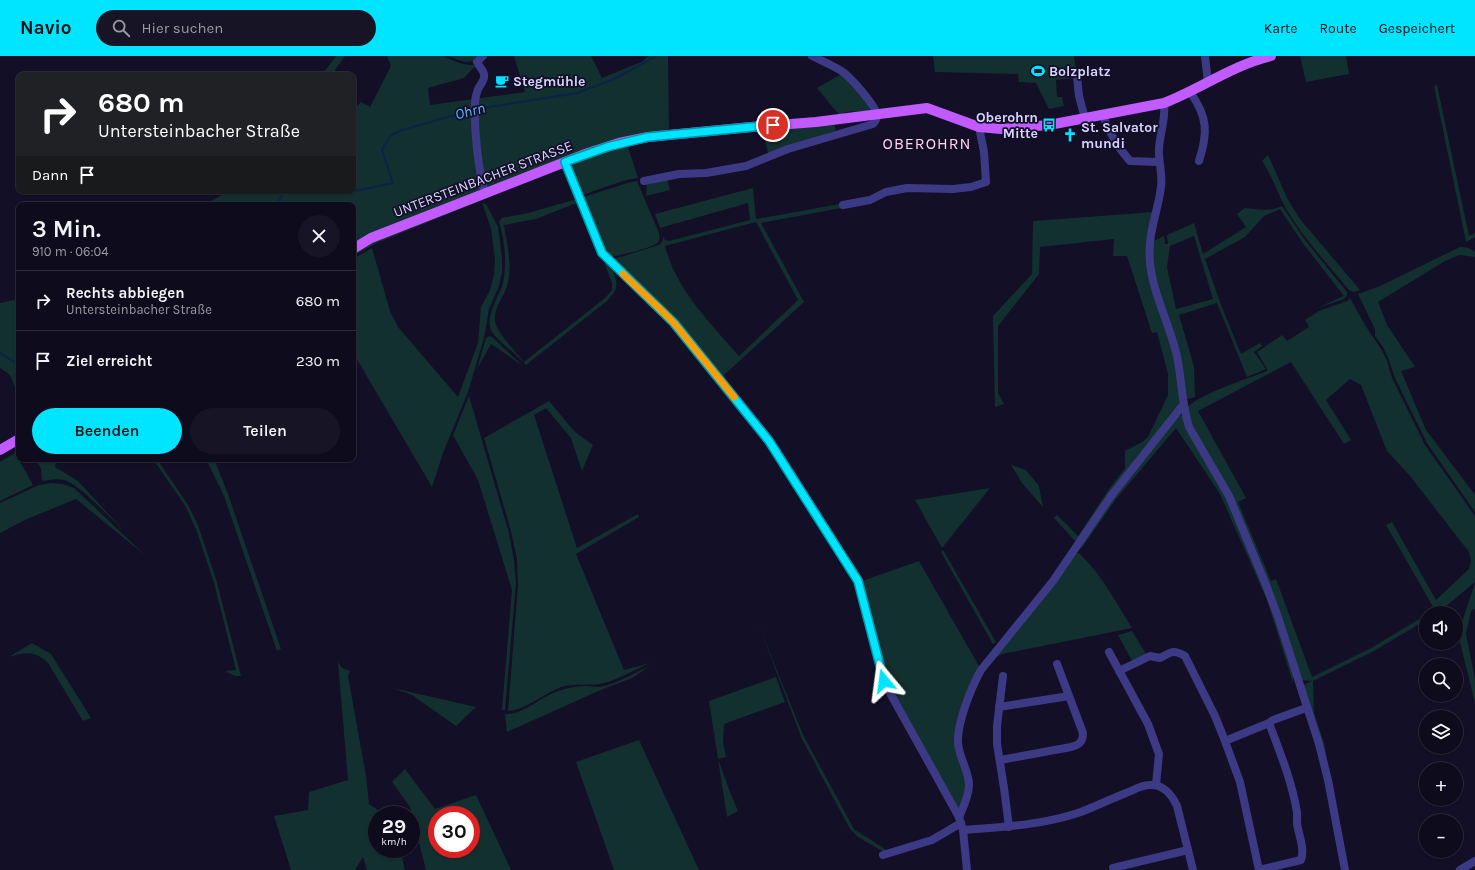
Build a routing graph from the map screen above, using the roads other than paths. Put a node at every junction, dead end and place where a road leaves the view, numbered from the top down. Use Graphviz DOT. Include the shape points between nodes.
graph roads {
  1 [pos="812,56"];
  2 [pos="1204,56"];
  3 [pos="1271,56"];
  4 [pos="480,59"];
  5 [pos="1077,77"];
  6 [pos="1208,83"];
  7 [pos="1190,92"];
  8 [pos="1164,103"];
  9 [pos="877,115"];
  10 [pos="1103,116"];
  11 [pos="838,119"];
  12 [pos="1085,119"];
  13 [pos="979,127"];
  14 [pos="841,133"];
  15 [pos="1199,161"];
  16 [pos="565,162"];
  17 [pos="1159,162"];
  18 [pos="644,181"];
  19 [pos="485,194"];
  20 [pos="843,205"];
  21 [pos="356,247"];
  22 [pos="1183,405"];
  23 [pos="16,441"];
  24 [pos="0,450"];
  25 [pos="1109,652"];
  26 [pos="1057,664"];
  27 [pos="1119,672"];
  28 [pos="1003,676"];
  29 [pos="1069,696"];
  30 [pos="999,707"];
  31 [pos="1306,708"];
  32 [pos="1269,724"];
  33 [pos="1225,741"];
  34 [pos="1000,760"];
  35 [pos="1156,785"];
  36 [pos="961,824"];
  37 [pos="1009,827"];
  38 [pos="1188,850"];
  39 [pos="883,855"];
  40 [pos="1475,861"];
  41 [pos="1113,868"];
  42 [pos="967,870"];
  43 [pos="1193,870"];
  44 [pos="1259,870"];
  45 [pos="1345,870"];
  46 [pos="1460,870"];
  1 -- 9 [label="street" via="843,72 863,93"];
  2 -- 6 [label="street"];
  3 -- 6 [label="main road, UNTERSTEINBACHER STRASSE" via="1256,60"];
  4 -- 19 [label="street" via="478,66 483,70 484,79 475,102 475,116 476,140"];
  5 -- 12 [label="street"];
  6 -- 7 [label="main road, UNTERSTEINBACHER STRASSE"];
  7 -- 8 [label="main road, UNTERSTEINBACHER STRASSE"];
  7 -- 15 [label="street" via="1198,102 1204,121 1205,143"];
  8 -- 10 [label="main road, UNTERSTEINBACHER STRASSE"];
  8 -- 17 [label="street" via="1165,116"];
  9 -- 11 [label="main road, UNTERSTEINBACHER STRASSE"];
  9 -- 13 [label="main road, UNTERSTEINBACHER STRASSE" via="927,108"];
  9 -- 14 [label="street" via="874,124"];
  10 -- 12 [label="main road, UNTERSTEINBACHER STRASSE"];
  10 -- 17 [label="street" via="1119,149 1130,161"];
  11 -- 14 [label="street"];
  11 -- 16 [label="main road, UNTERSTEINBACHER STRASSE" via="648,137 613,145"];
  12 -- 13 [label="main road, UNTERSTEINBACHER STRASSE" via="1045,125"];
  13 -- 20 [label="street" via="986,182 952,190 907,188 886,192 870,200"];
  14 -- 18 [label="street" via="788,149 746,166"];
  16 -- 19 [label="main road, UNTERSTEINBACHER STRASSE"];
  16 -- 36 [label="street" via="602,253 674,323 769,441 858,581 884,681"];
  17 -- 22 [label="street" via="1162,177 1150,243 1150,263 1154,284 1176,352"];
  19 -- 21 [label="main road, UNTERSTEINBACHER STRASSE" via="371,238"];
  22 -- 31 [label="street" via="1189,427 1229,496 1266,585"];
  22 -- 36 [label="street" via="1111,496 1054,581 981,670 972,687 959,730 959,753 969,786"];
  23 -- 24 [label="main road"];
  25 -- 27 [label="street"];
  26 -- 29 [label="street"];
  27 -- 33 [label="street" via="1150,656 1160,658 1173,651 1179,652 1185,656"];
  27 -- 35 [label="street" via="1148,724 1159,754"];
  28 -- 30 [label="street"];
  29 -- 30 [label="street"];
  29 -- 34 [label="street" via="1083,733 1080,744"];
  30 -- 34 [label="street" via="997,726"];
  31 -- 32 [label="street" via="1273,720"];
  31 -- 45 [label="street" via="1328,780"];
  32 -- 33 [label="street"];
  32 -- 44 [label="street" via="1292,791 1303,853 1301,860"];
  33 -- 44 [label="street" via="1240,782"];
  34 -- 37 [label="street"];
  35 -- 37 [label="street" via="1142,786 1061,818"];
  35 -- 38 [label="street" via="1173,797"];
  36 -- 37 [label="street"];
  36 -- 39 [label="street" via="932,840"];
  36 -- 42 [label="street"];
  38 -- 41 [label="street"];
  38 -- 43 [label="street"];
  40 -- 46 [label="street"];
}
